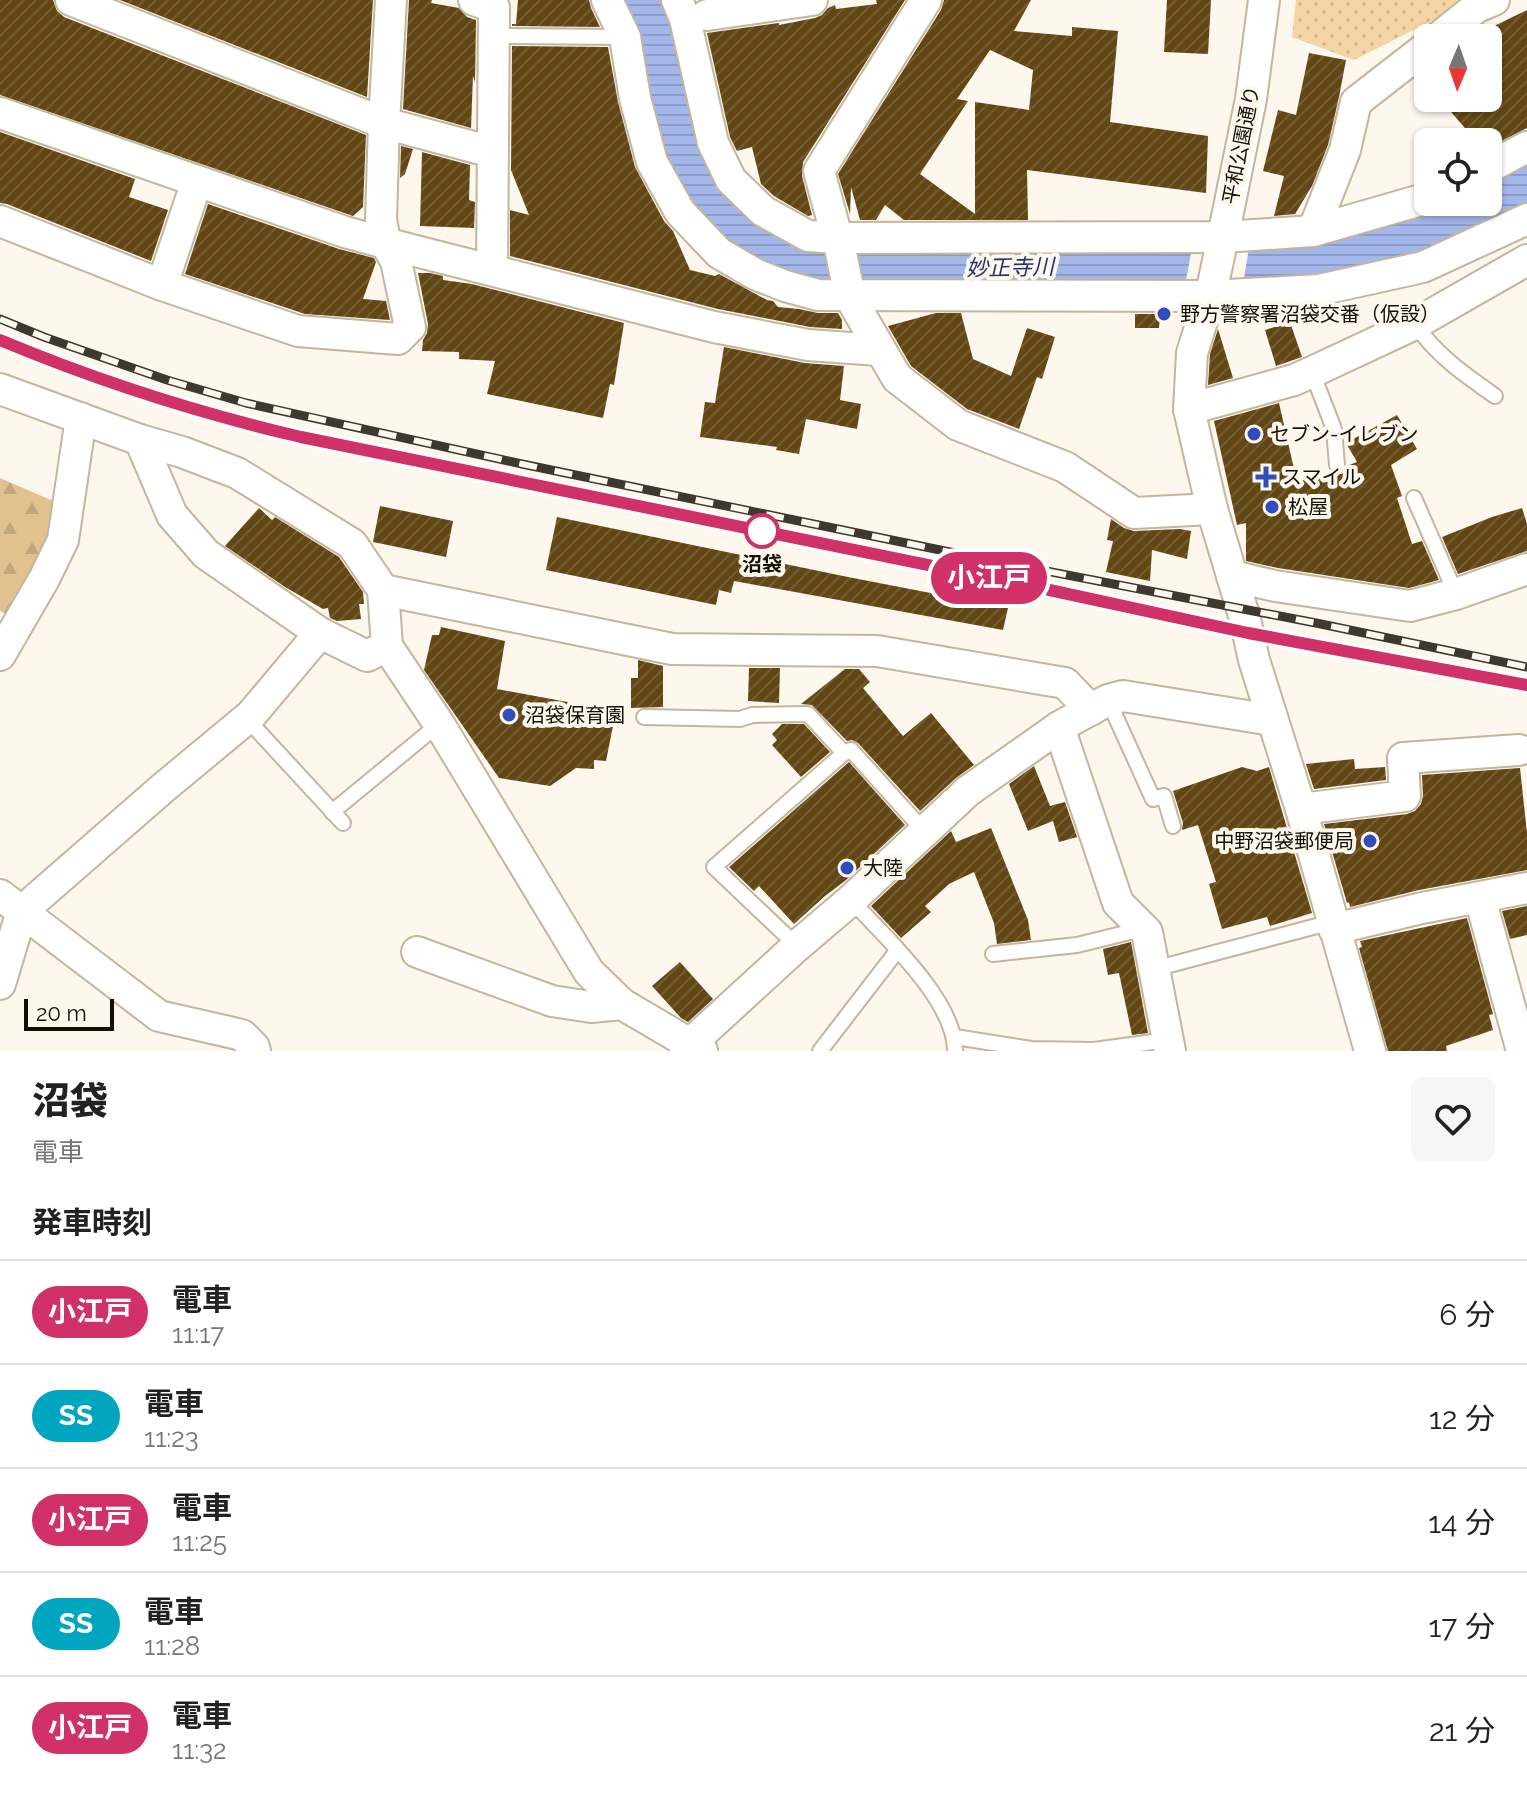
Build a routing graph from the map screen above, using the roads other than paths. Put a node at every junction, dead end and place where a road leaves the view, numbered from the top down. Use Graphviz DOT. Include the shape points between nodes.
graph roads {
  1 [pos="71,0"];
  2 [pos="391,0"];
  3 [pos="474,0"];
  4 [pos="607,0"];
  5 [pos="677,0"];
  6 [pos="812,0"];
  7 [pos="926,0"];
  8 [pos="1264,0"];
  9 [pos="1494,0"];
  10 [pos="707,15"];
  11 [pos="1456,24"];
  12 [pos="493,36"];
  13 [pos="625,37"];
  14 [pos="1414,57"];
  15 [pos="0,113"];
  16 [pos="384,123"];
  17 [pos="1527,147"];
  18 [pos="492,152"];
  19 [pos="1502,160"];
  20 [pos="197,181"];
  21 [pos="1414,202"];
  22 [pos="1527,219"];
  23 [pos="0,221"];
  24 [pos="1313,231"];
  25 [pos="1222,240"];
  26 [pos="385,242"];
  27 [pos="838,243"];
  28 [pos="1527,261"];
  29 [pos="492,270"];
  30 [pos="162,285"];
  31 [pos="849,292"];
  32 [pos="1211,292"];
  33 [pos="1415,324"];
  34 [pos="879,350"];
  35 [pos="1312,372"];
  36 [pos="0,389"];
  37 [pos="1495,396"];
  38 [pos="1189,409"];
  39 [pos="81,418"];
  40 [pos="140,440"];
  41 [pos="1337,465"];
  42 [pos="1414,498"];
  43 [pos="1212,509"];
  44 [pos="1527,569"];
  45 [pos="1232,576"];
  46 [pos="383,590"];
  47 [pos="1456,594"];
  48 [pos="320,633"];
  49 [pos="387,646"];
  50 [pos="0,655"];
  51 [pos="1099,705"];
  52 [pos="644,717"];
  53 [pos="247,719"];
  54 [pos="1272,720"];
  55 [pos="439,724"];
  56 [pos="1059,727"];
  57 [pos="1519,750"];
  58 [pos="844,753"];
  59 [pos="1301,809"];
  60 [pos="332,812"];
  61 [pos="343,823"];
  62 [pos="1173,826"];
  63 [pos="925,832"];
  64 [pos="1527,888"];
  65 [pos="1480,898"];
  66 [pos="851,900"];
  67 [pos="11,903"];
  68 [pos="1333,926"];
  69 [pos="1144,929"];
  70 [pos="797,946"];
  71 [pos="897,951"];
  72 [pos="417,952"];
  73 [pos="993,954"];
  74 [pos="1154,969"];
  75 [pos="0,984"];
  76 [pos="622,1004"];
  77 [pos="955,1044"];
  78 [pos="1169,1046"];
  79 [pos="692,1049"];
  80 [pos="255,1051"];
  81 [pos="820,1051"];
  82 [pos="1370,1051"];
  83 [pos="1522,1051"];
  1 -- 16 [label="street"];
  2 -- 16 [label="street"];
  3 -- 12 [label="street" via="494,7"];
  4 -- 13 [label="street"];
  5 -- 27 [label="street" via="713,143 731,180 763,211 808,236"];
  6 -- 10 [label="street"];
  7 -- 27 [label="street" via="819,171"];
  8 -- 25 [label="street, 平和公園通り" via="1251,99"];
  9 -- 11 [label="street"];
  12 -- 13 [label="lane"];
  12 -- 18 [label="street"];
  13 -- 31 [label="street" via="652,162 680,212 719,253 755,274 818,295"];
  14 -- 24 [label="street" via="1356,102 1345,150"];
  15 -- 20 [label="street"];
  16 -- 18 [label="street"];
  16 -- 26 [label="street"];
  17 -- 19 [label="street"];
  18 -- 29 [label="street"];
  20 -- 26 [label="street"];
  20 -- 30 [label="street"];
  21 -- 24 [label="street"];
  22 -- 32 [label="street" via="1423,267 1319,290"];
  23 -- 30 [label="street"];
  24 -- 25 [label="street"];
  25 -- 27 [label="street"];
  25 -- 32 [label="street, 平和公園通り"];
  26 -- 29 [label="street"];
  26 -- 30 [label="street" via="396,261 410,327 398,339 298,331"];
  27 -- 31 [label="street"];
  28 -- 33 [label="street"];
  29 -- 34 [label="street" via="714,327 808,345"];
  31 -- 32 [label="street"];
  31 -- 34 [label="street"];
  32 -- 38 [label="street, 平和公園通り" via="1192,353"];
  33 -- 35 [label="street"];
  33 -- 37 [label="lane" via="1453,367"];
  34 -- 43 [label="street" via="897,378 958,425 1065,467 1134,513"];
  35 -- 38 [label="street"];
  35 -- 41 [label="lane" via="1334,429"];
  36 -- 39 [label="street"];
  38 -- 43 [label="street, 平和公園通り"];
  39 -- 40 [label="street"];
  39 -- 50 [label="street" via="63,540"];
  40 -- 46 [label="street" via="237,473 327,528 352,544"];
  40 -- 48 [label="street" via="172,515 206,554"];
  42 -- 47 [label="lane"];
  43 -- 45 [label="street, 平和公園通り"];
  44 -- 47 [label="street"];
  45 -- 47 [label="street" via="1410,606"];
  45 -- 54 [label="street, 平和公園通り"];
  46 -- 49 [label="street"];
  46 -- 51 [label="street" via="672,649 877,651 1065,683"];
  48 -- 49 [label="street" via="367,656"];
  48 -- 53 [label="street"];
  49 -- 55 [label="street"];
  51 -- 54 [label="street" via="1123,696"];
  51 -- 56 [label="street"];
  51 -- 62 [label="lane" via="1153,799 1164,796"];
  52 -- 58 [label="lane" via="808,714"];
  53 -- 60 [label="lane"];
  53 -- 67 [label="street"];
  54 -- 59 [label="street, 平和公園通り"];
  55 -- 60 [label="lane"];
  55 -- 76 [label="street" via="589,972"];
  56 -- 63 [label="street" via="968,791"];
  56 -- 69 [label="street" via="1118,903"];
  57 -- 59 [label="street" via="1403,758 1405,796"];
  58 -- 63 [label="lane" via="851,750"];
  58 -- 70 [label="lane" via="714,867"];
  59 -- 68 [label="street, 平和公園通り"];
  60 -- 61 [label="lane"];
  63 -- 66 [label="street"];
  64 -- 65 [label="street"];
  65 -- 68 [label="street"];
  65 -- 83 [label="street"];
  66 -- 70 [label="street"];
  66 -- 71 [label="lane"];
  67 -- 75 [label="street"];
  67 -- 80 [label="street" via="159,1016 242,1035"];
  68 -- 74 [label="lane"];
  68 -- 82 [label="street, 平和公園通り"];
  69 -- 73 [label="lane" via="1077,945"];
  69 -- 74 [label="street"];
  70 -- 79 [label="street"];
  71 -- 77 [label="lane" via="936,996"];
  71 -- 81 [label="lane"];
  72 -- 76 [label="street" via="552,1001 591,1007"];
  74 -- 78 [label="street"];
  76 -- 79 [label="street"];
  77 -- 78 [label="lane" via="1078,1050"];
}
